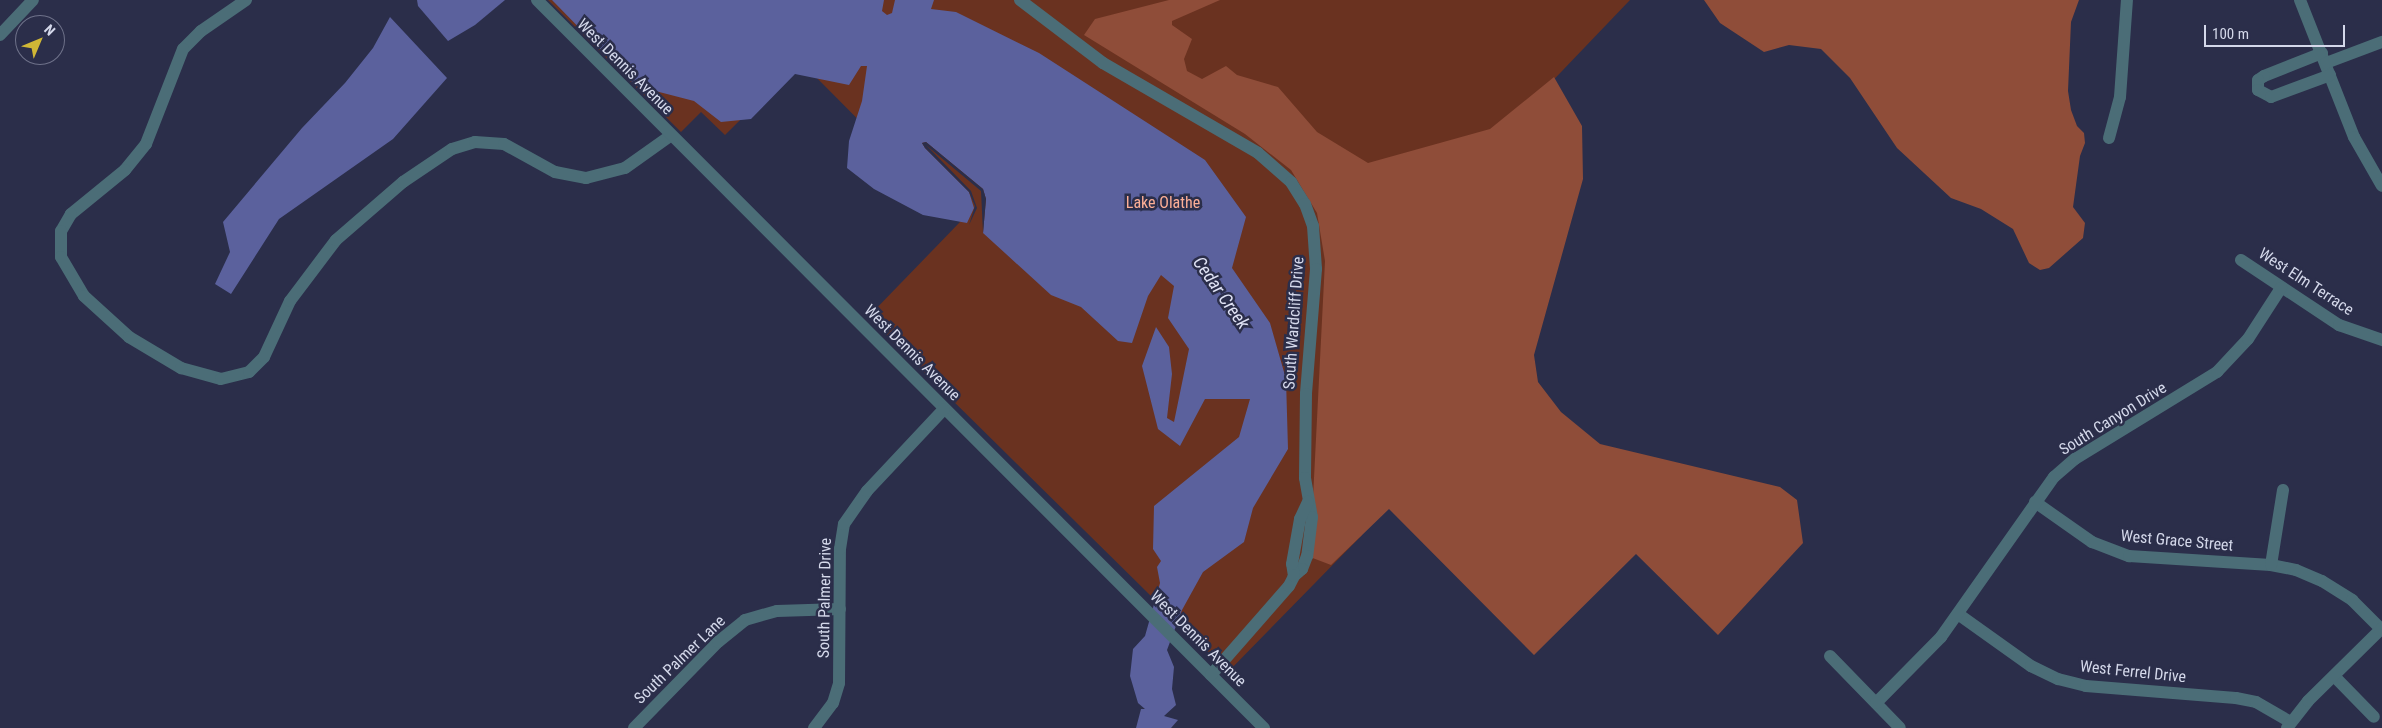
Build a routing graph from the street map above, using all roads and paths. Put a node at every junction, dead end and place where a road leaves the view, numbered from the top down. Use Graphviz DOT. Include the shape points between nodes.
graph roads {
  1 [pos="33,0"];
  2 [pos="246,0"];
  3 [pos="537,0"];
  4 [pos="1020,0"];
  5 [pos="2127,0"];
  6 [pos="2300,0"];
  7 [pos="0,35"];
  8 [pos="2382,42"];
  9 [pos="2326,64"];
  10 [pos="670,136"];
  11 [pos="2109,138"];
  12 [pos="2382,186"];
  13 [pos="2241,260"];
  14 [pos="2281,288"];
  15 [pos="2382,340"];
  16 [pos="944,409"];
  17 [pos="2283,490"];
  18 [pos="2035,502"];
  19 [pos="2272,565"];
  20 [pos="840,609"];
  21 [pos="1958,614"];
  22 [pos="2381,628"];
  23 [pos="1830,656"];
  24 [pos="1211,675"];
  25 [pos="2334,676"];
  26 [pos="1876,703"];
  27 [pos="2374,717"];
  28 [pos="2288,725"];
  29 [pos="634,728"];
  30 [pos="814,728"];
  31 [pos="1264,728"];
  32 [pos="1900,728"];
  1 -- 7 [label="street"];
  2 -- 10 [label="street" via="201,31 183,49 146,144 125,170 71,214 61,231 62,257 84,296 129,337 181,368 221,379 249,372 264,356 290,301 336,240 402,182 452,149 476,142 504,144 555,172 586,178 625,168"];
  3 -- 10 [label="street, West Dennis Avenue"];
  4 -- 24 [label="street, South Wardcliff Drive" via="1103,63 1258,153 1291,182 1306,204 1313,226 1316,269 1306,394 1305,478 1308,502 1300,520 1292,564 1294,576 1280,598"];
  5 -- 11 [label="street" via="2120,97"];
  6 -- 9 [label="street"];
  8 -- 9 [label="street"];
  9 -- 9 [label="street" via="2264,76 2258,80 2258,90 2271,97"];
  9 -- 12 [label="street" via="2354,137"];
  10 -- 16 [label="street, West Dennis Avenue"];
  13 -- 14 [label="street, West Elm Terrace"];
  14 -- 15 [label="street, West Elm Terrace" via="2339,326"];
  14 -- 18 [label="street, South Canyon Drive" via="2248,339 2217,372 2075,459 2054,477"];
  16 -- 20 [label="street, South Palmer Drive" via="850,512 840,549"];
  16 -- 24 [label="street, West Dennis Avenue"];
  17 -- 19 [label="street"];
  18 -- 19 [label="street, West Grace Street" via="2092,542 2128,556"];
  18 -- 21 [label="street, South Canyon Drive"];
  19 -- 22 [label="street, West Grace Street" via="2322,582 2352,600"];
  20 -- 29 [label="street, South Palmer Lane" via="777,611 746,620 718,642"];
  20 -- 30 [label="street, South Palmer Drive" via="839,683 833,703"];
  21 -- 26 [label="street, South Canyon Drive" via="1922,659"];
  21 -- 28 [label="street, West Ferrel Drive" via="2031,666 2058,679 2086,686 2236,698 2256,702"];
  22 -- 25 [label="street"];
  23 -- 26 [label="street"];
  24 -- 31 [label="street, West Dennis Avenue"];
  25 -- 27 [label="street"];
  25 -- 28 [label="street"];
  26 -- 32 [label="street"];
}
